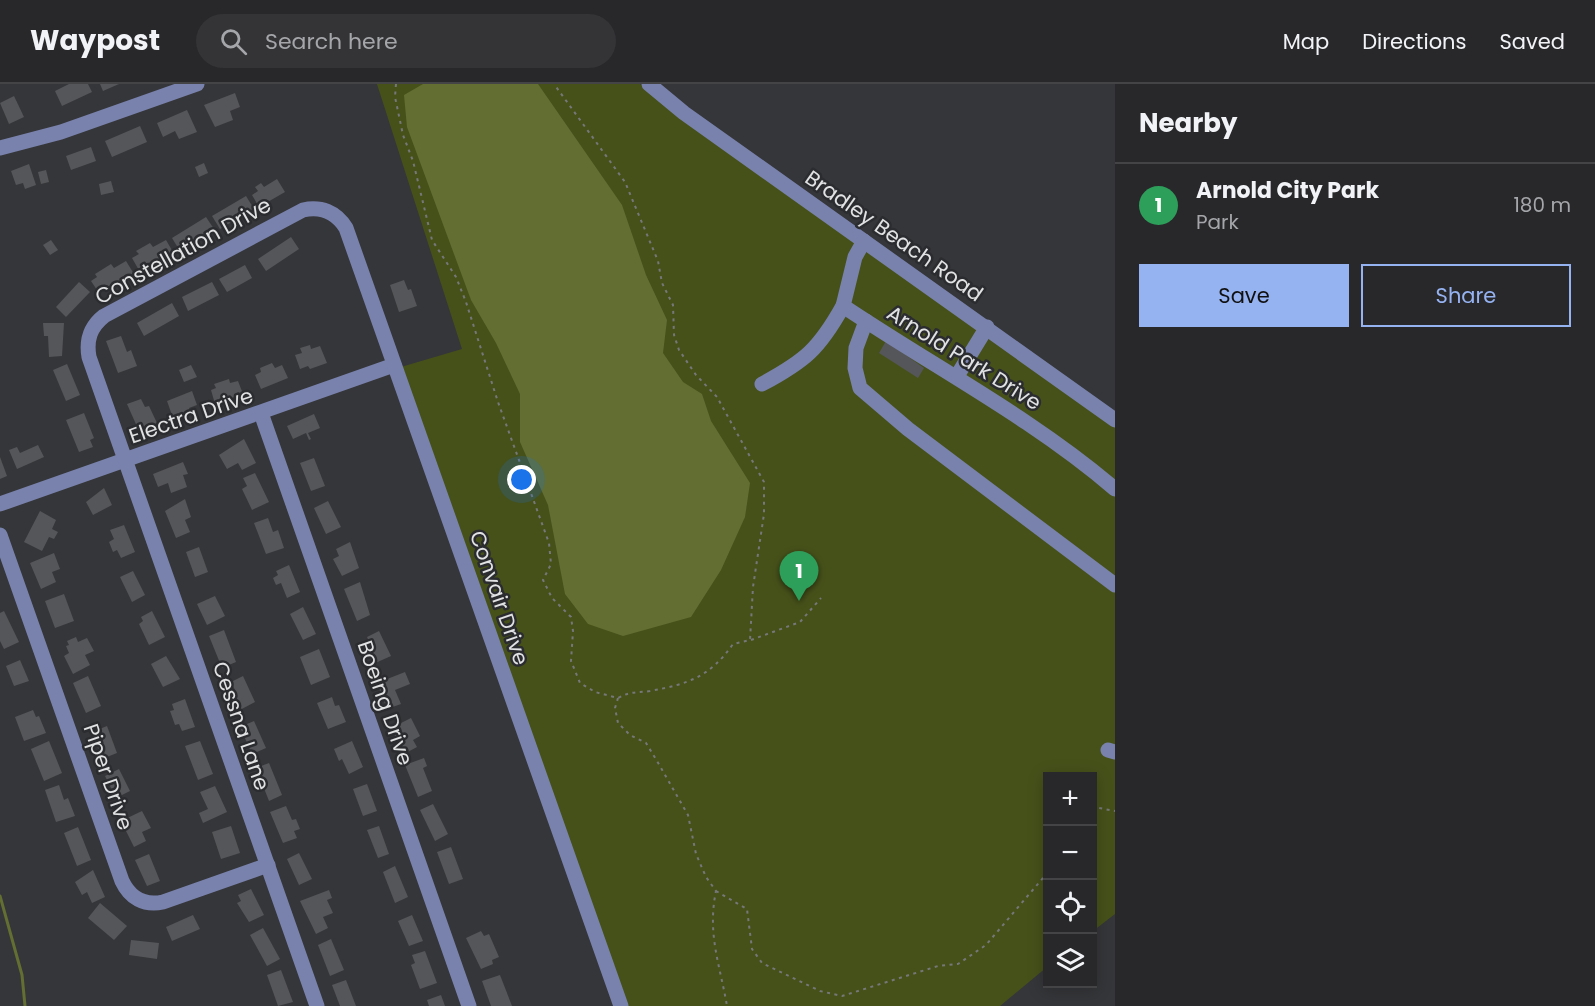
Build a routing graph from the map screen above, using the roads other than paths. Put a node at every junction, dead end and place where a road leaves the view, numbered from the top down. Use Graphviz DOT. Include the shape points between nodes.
graph roads {
  1 [pos="197,84"];
  2 [pos="649,84"];
  3 [pos="0,148"];
  4 [pos="327,210"];
  5 [pos="864,241"];
  6 [pos="843,306"];
  7 [pos="866,321"];
  8 [pos="987,327"];
  9 [pos="394,365"];
  10 [pos="957,376"];
  11 [pos="762,384"];
  12 [pos="261,413"];
  13 [pos="1115,420"];
  14 [pos="126,461"];
  15 [pos="1115,489"];
  16 [pos="0,504"];
  17 [pos="0,535"];
  18 [pos="1115,585"];
  19 [pos="268,865"];
  20 [pos="317,1006"];
  21 [pos="469,1006"];
  22 [pos="621,1006"];
  1 -- 3 [label="street" via="61,132"];
  2 -- 5 [label="street, Bradley Beach Road" via="693,120"];
  4 -- 9 [label="street, Convair Drive" via="346,228"];
  4 -- 14 [label="street, Constellation Drive" via="303,210 94,325 88,343 89,357"];
  5 -- 6 [label="street" via="855,257"];
  5 -- 8 [label="street, Bradley Beach Road"];
  6 -- 7 [label="street, Arnold Park Drive"];
  6 -- 11 [label="street" via="830,330 798,366"];
  7 -- 10 [label="street, Arnold Park Drive"];
  7 -- 18 [label="street" via="856,348 860,388 908,429"];
  8 -- 10 [label="street"];
  8 -- 13 [label="street, Bradley Beach Road"];
  9 -- 12 [label="street, Electra Drive"];
  9 -- 22 [label="street, Convair Drive"];
  10 -- 15 [label="street, Arnold Park Drive" via="1078,458"];
  12 -- 14 [label="street, Electra Drive"];
  12 -- 21 [label="street, Boeing Drive"];
  14 -- 16 [label="street, Electra Drive"];
  14 -- 19 [label="street, Cessna Lane"];
  17 -- 19 [label="street, Piper Drive" via="128,893 144,902 163,902"];
  19 -- 20 [label="street, Cessna Lane"];
}
